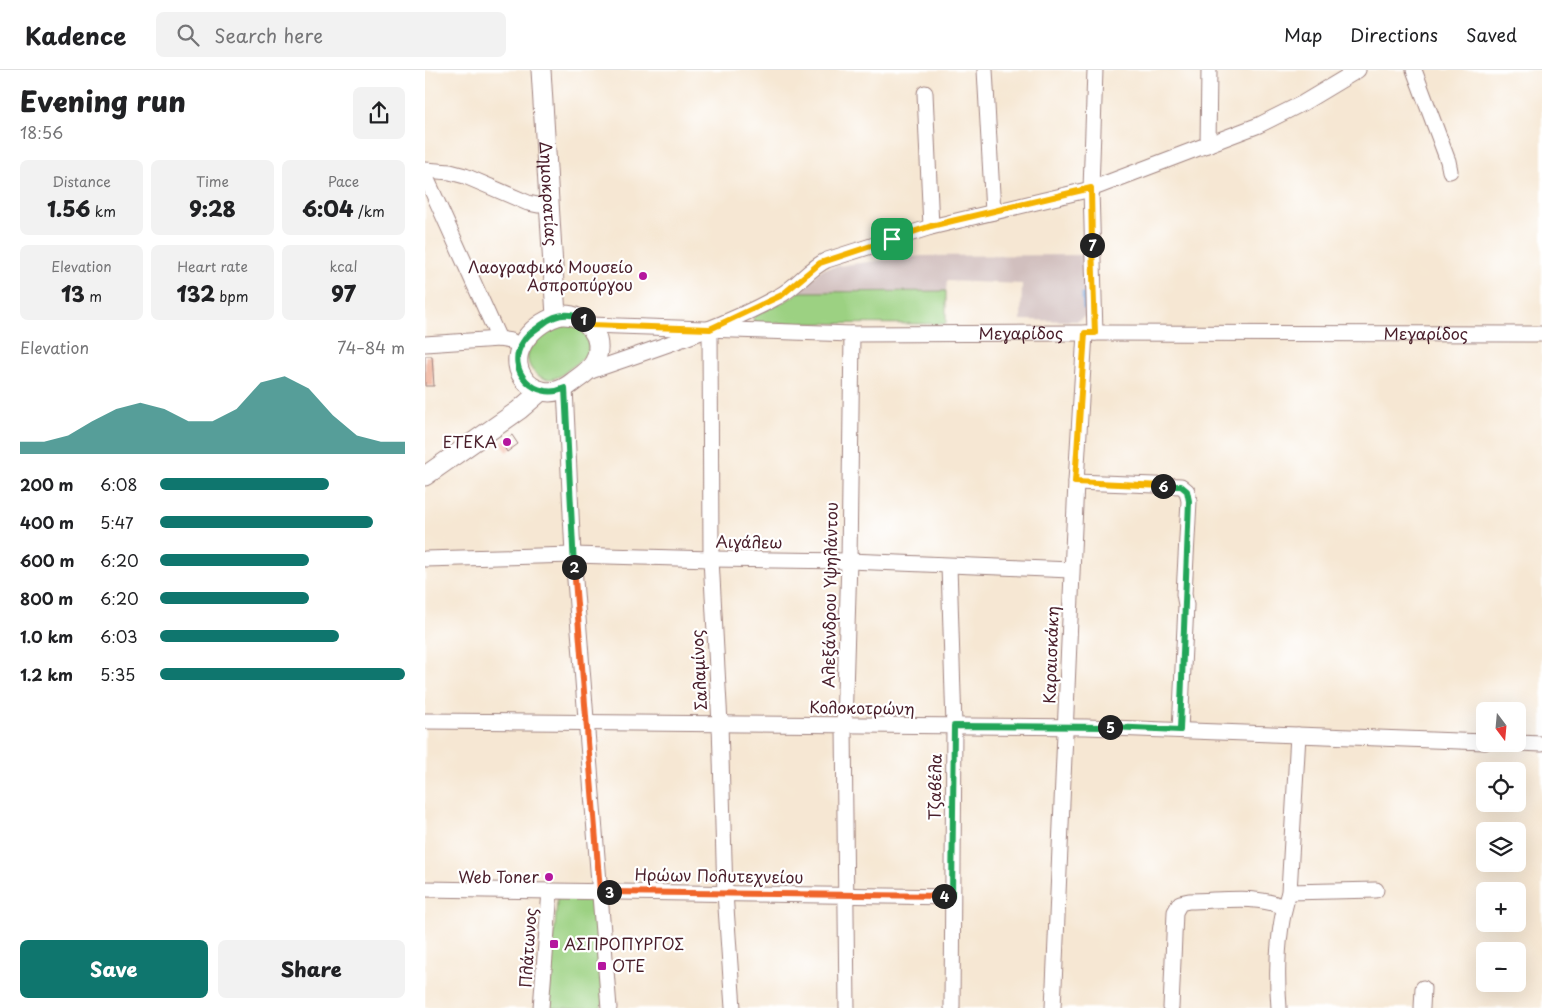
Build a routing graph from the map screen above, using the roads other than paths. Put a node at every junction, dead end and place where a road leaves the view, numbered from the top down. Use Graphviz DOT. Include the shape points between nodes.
graph roads {
  1 [pos="541,70"];
  2 [pos="985,70"];
  3 [pos="1095,70"];
  4 [pos="1209,70"];
  5 [pos="1358,70"];
  6 [pos="1414,70"];
  7 [pos="925,93"];
  8 [pos="1208,145"];
  9 [pos="425,170"];
  10 [pos="1450,171"];
  11 [pos="425,175"];
  12 [pos="1091,188"];
  13 [pos="550,204"];
  14 [pos="993,212"];
  15 [pos="931,226"];
  16 [pos="556,316"];
  17 [pos="590,325"];
  18 [pos="710,329"];
  19 [pos="1090,333"];
  20 [pos="853,334"];
  21 [pos="1542,334"];
  22 [pos="499,339"];
  23 [pos="425,344"];
  24 [pos="520,346"];
  25 [pos="585,373"];
  26 [pos="565,388"];
  27 [pos="541,391"];
  28 [pos="425,476"];
  29 [pos="1075,482"];
  30 [pos="573,555"];
  31 [pos="425,559"];
  32 [pos="711,559"];
  33 [pos="849,561"];
  34 [pos="949,566"];
  35 [pos="1071,570"];
  36 [pos="425,721"];
  37 [pos="586,722"];
  38 [pos="719,724"];
  39 [pos="845,725"];
  40 [pos="954,726"];
  41 [pos="1066,727"];
  42 [pos="1180,730"];
  43 [pos="1298,735"];
  44 [pos="1476,742"];
  45 [pos="1526,743"];
  46 [pos="1542,744"];
  47 [pos="425,889"];
  48 [pos="1376,890"];
  49 [pos="550,891"];
  50 [pos="600,891"];
  51 [pos="1289,892"];
  52 [pos="725,893"];
  53 [pos="845,895"];
  54 [pos="952,896"];
  55 [pos="1284,907"];
  56 [pos="1423,988"];
  57 [pos="541,1008"];
  58 [pos="609,1008"];
  59 [pos="733,1008"];
  60 [pos="847,1008"];
  61 [pos="952,1008"];
  62 [pos="1053,1008"];
  63 [pos="1171,1008"];
  64 [pos="1279,1008"];
  65 [pos="1422,1008"];
  1 -- 13 [label="main road, Δημοκρατίας"];
  2 -- 14 [label="street"];
  3 -- 12 [label="street, Καραισκάκη"];
  4 -- 8 [label="street"];
  5 -- 8 [label="street" via="1259,125"];
  6 -- 10 [label="street"];
  7 -- 15 [label="street"];
  8 -- 12 [label="street"];
  9 -- 13 [label="street" via="465,176 528,204"];
  11 -- 22 [label="street"];
  12 -- 14 [label="street"];
  12 -- 19 [label="street, Καραισκάκη"];
  13 -- 16 [label="main road, Δημοκρατίας"];
  14 -- 15 [label="street"];
  15 -- 18 [label="street" via="827,260 782,295"];
  16 -- 17 [label="main road" via="576,316"];
  16 -- 24 [label="main road" via="530,334"];
  17 -- 18 [label="street, Μεγαρίδος"];
  17 -- 25 [label="main road" via="598,348 595,361"];
  18 -- 20 [label="street, Μεγαρίδος"];
  18 -- 25 [label="street"];
  18 -- 32 [label="street, Σαλαμίνος"];
  19 -- 20 [label="street, Μεγαρίδος"];
  19 -- 21 [label="street, Μεγαρίδος"];
  19 -- 29 [label="street, Καραισκάκη"];
  20 -- 33 [label="street, Αλεξάνδρου Υψηλάντου"];
  22 -- 23 [label="street"];
  22 -- 24 [label="street"];
  24 -- 27 [label="main road" via="517,362 520,372 529,385"];
  25 -- 26 [label="main road"];
  26 -- 27 [label="main road" via="555,392"];
  26 -- 30 [label="street"];
  27 -- 28 [label="main road"];
  29 -- 35 [label="street, Καραισκάκη"];
  29 -- 42 [label="street" via="1181,486 1187,491"];
  30 -- 31 [label="street, Αιγάλεω"];
  30 -- 32 [label="street, Αιγάλεω"];
  30 -- 37 [label="street"];
  32 -- 33 [label="street, Αιγάλεω"];
  32 -- 38 [label="street, Σαλαμίνος"];
  33 -- 34 [label="street, Αιγάλεω"];
  33 -- 39 [label="street, Αλεξάνδρου Υψηλάντου"];
  34 -- 35 [label="street, Αιγάλεω"];
  34 -- 40 [label="street, Τζαβέλα"];
  35 -- 41 [label="street, Καραισκάκη"];
  36 -- 37 [label="street, Κολοκοτρώνη"];
  37 -- 38 [label="street, Κολοκοτρώνη"];
  37 -- 50 [label="street"];
  38 -- 39 [label="street, Κολοκοτρώνη"];
  38 -- 52 [label="street, Σαλαμίνος"];
  39 -- 40 [label="street, Κολοκοτρώνη"];
  39 -- 53 [label="street, Αλεξάνδρου Υψηλάντου"];
  40 -- 41 [label="street, Κολοκοτρώνη"];
  40 -- 54 [label="street, Τζαβέλα"];
  41 -- 42 [label="street, Κολοκοτρώνη"];
  41 -- 62 [label="street, Καραισκάκη"];
  42 -- 43 [label="street, Κολοκοτρώνη"];
  43 -- 44 [label="street, Κολοκοτρώνη"];
  43 -- 51 [label="street"];
  45 -- 46 [label="street"];
  47 -- 49 [label="street, Ηρώων Πολυτεχνείου"];
  48 -- 51 [label="street"];
  49 -- 50 [label="street, Ηρώων Πολυτεχνείου"];
  49 -- 57 [label="street, Πλάτωνος"];
  50 -- 52 [label="street, Ηρώων Πολυτεχνείου"];
  50 -- 58 [label="street"];
  51 -- 55 [label="street"];
  52 -- 53 [label="street, Ηρώων Πολυτεχνείου"];
  52 -- 59 [label="street, Σαλαμίνος"];
  53 -- 54 [label="street, Ηρώων Πολυτεχνείου"];
  53 -- 60 [label="street, Αλεξάνδρου Υψηλάντου"];
  54 -- 61 [label="street, Τζαβέλα"];
  55 -- 63 [label="street" via="1255,900 1189,900 1180,903 1175,912"];
  55 -- 64 [label="street" via="1277,980"];
  56 -- 65 [label="street"];
}
